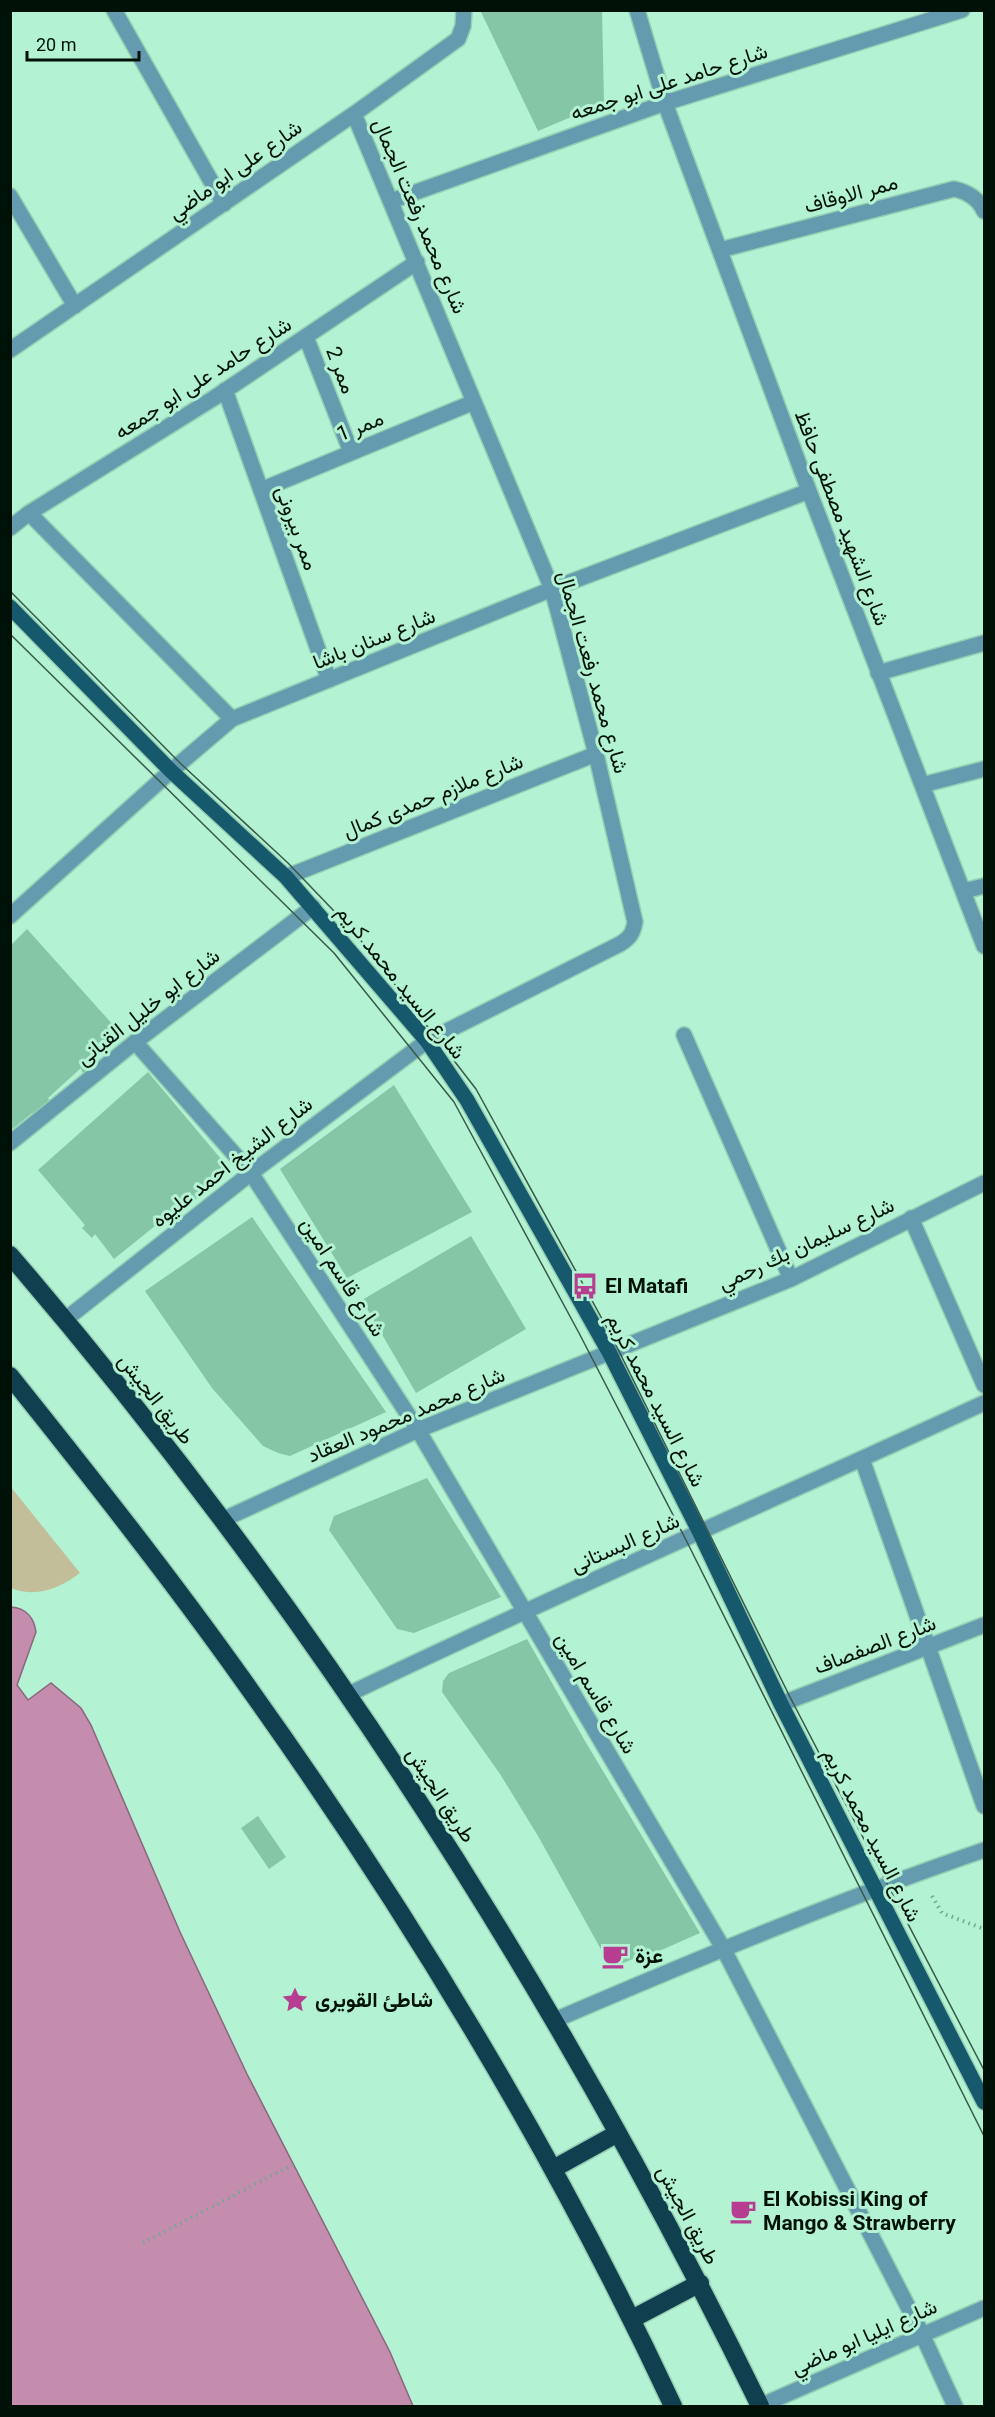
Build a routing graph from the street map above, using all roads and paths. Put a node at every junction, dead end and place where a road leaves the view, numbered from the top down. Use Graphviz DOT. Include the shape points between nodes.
graph roads {
  1 [pos="114,10"];
  2 [pos="464,10"];
  3 [pos="637,10"];
  4 [pos="962,10"];
  5 [pos="665,103"];
  6 [pos="354,114"];
  7 [pos="10,196"];
  8 [pos="391,201"];
  9 [pos="224,204"];
  10 [pos="984,211"];
  11 [pos="720,250"];
  12 [pos="417,262"];
  13 [pos="75,306"];
  14 [pos="306,337"];
  15 [pos="10,350"];
  16 [pos="225,390"];
  17 [pos="474,402"];
  18 [pos="351,452"];
  19 [pos="261,490"];
  20 [pos="809,491"];
  21 [pos="29,513"];
  22 [pos="10,528"];
  23 [pos="552,590"];
  24 [pos="10,607"];
  25 [pos="984,643"];
  26 [pos="878,673"];
  27 [pos="329,680"];
  28 [pos="232,719"];
  29 [pos="596,754"];
  30 [pos="984,769"];
  31 [pos="171,771"];
  32 [pos="922,785"];
  33 [pos="286,877"];
  34 [pos="984,885"];
  35 [pos="963,891"];
  36 [pos="313,907"];
  37 [pos="10,916"];
  38 [pos="984,946"];
  39 [pos="684,1035"];
  40 [pos="135,1041"];
  41 [pos="427,1041"];
  42 [pos="10,1143"];
  43 [pos="251,1173"];
  44 [pos="984,1183"];
  45 [pos="911,1218"];
  46 [pos="10,1255"];
  47 [pos="791,1279"];
  48 [pos="66,1319"];
  49 [pos="609,1352"];
  50 [pos="10,1376"];
  51 [pos="984,1385"];
  52 [pos="984,1403"];
  53 [pos="418,1430"];
  54 [pos="862,1459"];
  55 [pos="222,1520"];
  56 [pos="700,1533"];
  57 [pos="523,1611"];
  58 [pos="984,1625"];
  59 [pos="929,1646"];
  60 [pos="349,1694"];
  61 [pos="781,1704"];
  62 [pos="984,1806"];
  63 [pos="984,1850"];
  64 [pos="917,1873"];
  65 [pos="876,1888"];
  66 [pos="984,1929"];
  67 [pos="723,1948"];
  68 [pos="555,2020"];
  69 [pos="984,2102"];
  70 [pos="618,2133"];
  71 [pos="294,2164"];
  72 [pos="553,2169"];
  73 [pos="143,2243"];
  74 [pos="700,2283"];
  75 [pos="984,2308"];
  76 [pos="632,2319"];
  77 [pos="922,2334"];
  78 [pos="673,2406"];
  79 [pos="760,2406"];
  80 [pos="955,2406"];
  1 -- 9 [label="street"];
  2 -- 6 [label="street, شارع على ابو ماضي" via="458,39"];
  3 -- 5 [label="street, شارع الشهيد مصطفى حافظ"];
  4 -- 5 [label="street, شارع حامد على ابو جمعه"];
  5 -- 8 [label="street, شارع حامد على ابو جمعه"];
  5 -- 11 [label="street, شارع الشهيد مصطفى حافظ"];
  6 -- 8 [label="street, شارع محمد رفعت الجمال"];
  6 -- 9 [label="street, شارع على ابو ماضي"];
  7 -- 13 [label="street"];
  8 -- 12 [label="street, شارع محمد رفعت الجمال"];
  9 -- 13 [label="street, شارع على ابو ماضي"];
  10 -- 11 [label="street, ممر الاوقاف" via="974,197 954,189"];
  11 -- 20 [label="street, شارع الشهيد مصطفى حافظ"];
  12 -- 14 [label="street, شارع حامد على ابو جمعه"];
  12 -- 17 [label="street, شارع محمد رفعت الجمال"];
  13 -- 15 [label="street, شارع على ابو ماضي"];
  14 -- 16 [label="street, شارع حامد على ابو جمعه"];
  14 -- 18 [label="street, ممر 2"];
  16 -- 19 [label="street, ممر بيرونى"];
  16 -- 21 [label="street, شارع حامد على ابو جمعه"];
  17 -- 18 [label="street, ممر 1"];
  17 -- 23 [label="street, شارع محمد رفعت الجمال"];
  18 -- 19 [label="street, ممر 1"];
  19 -- 27 [label="street, ممر بيرونى"];
  20 -- 23 [label="street, شارع سنان باشا"];
  20 -- 26 [label="street, شارع الشهيد مصطفى حافظ"];
  21 -- 22 [label="street, شارع حامد على ابو جمعه"];
  21 -- 28 [label="street"];
  23 -- 27 [label="street, شارع سنان باشا"];
  23 -- 29 [label="street, شارع محمد رفعت الجمال"];
  24 -- 31 [label="main road, شارع السيد محمد كريم"];
  25 -- 26 [label="street"];
  26 -- 32 [label="street, شارع الشهيد مصطفى حافظ"];
  27 -- 28 [label="street, شارع سنان باشا"];
  28 -- 31 [label="street, شارع سنان باشا"];
  29 -- 33 [label="street, شارع ملازم حمدى كمال"];
  29 -- 41 [label="street, شارع محمد رفعت الجمال" via="635,922 632,935"];
  30 -- 32 [label="street"];
  31 -- 33 [label="main road, شارع السيد محمد كريم"];
  31 -- 37 [label="street, شارع سنان باشا"];
  32 -- 35 [label="street, شارع الشهيد مصطفى حافظ"];
  33 -- 36 [label="main road, شارع السيد محمد كريم"];
  34 -- 35 [label="street"];
  35 -- 38 [label="street, شارع الشهيد مصطفى حافظ"];
  36 -- 40 [label="street, شارع ابو خليل القبانى"];
  36 -- 41 [label="main road, شارع السيد محمد كريم"];
  39 -- 47 [label="street"];
  40 -- 42 [label="street, شارع ابو خليل القبانى"];
  40 -- 43 [label="street, شارع قاسم امين"];
  41 -- 43 [label="street, شارع الشيخ احمد عليوه"];
  41 -- 49 [label="main road, شارع السيد محمد كريم" via="467,1100"];
  43 -- 48 [label="street, شارع الشيخ احمد عليوه"];
  43 -- 53 [label="street, شارع قاسم امين"];
  44 -- 45 [label="street, شارع سليمان بك رحمي"];
  45 -- 47 [label="street, شارع سليمان بك رحمي"];
  45 -- 51 [label="street"];
  46 -- 48 [label="highway, طريق الجيش"];
  47 -- 49 [label="street, شارع سليمان بك رحمي"];
  48 -- 55 [label="highway, طريق الجيش"];
  49 -- 53 [label="street, شارع محمد محمود العقاد"];
  49 -- 56 [label="main road, شارع السيد محمد كريم"];
  50 -- 72 [label="highway" via="157,1563 326,1798 405,1919"];
  52 -- 54 [label="street, شارع البستانى"];
  53 -- 55 [label="street, شارع محمد محمود العقاد"];
  53 -- 57 [label="street, شارع قاسم امين"];
  54 -- 56 [label="street, شارع البستانى"];
  54 -- 59 [label="street"];
  55 -- 60 [label="highway, طريق الجيش"];
  56 -- 57 [label="street, شارع البستانى"];
  56 -- 61 [label="main road, شارع السيد محمد كريم"];
  57 -- 60 [label="street, شارع البستانى"];
  57 -- 67 [label="street, شارع قاسم امين"];
  58 -- 59 [label="street, شارع الصفصاف"];
  59 -- 61 [label="street, شارع الصفصاف"];
  59 -- 62 [label="street"];
  60 -- 68 [label="highway, طريق الجيش"];
  61 -- 65 [label="main road, شارع السيد محمد كريم"];
  63 -- 64 [label="street"];
  64 -- 65 [label="street"];
  64 -- 66 [label="path" via="942,1913"];
  65 -- 67 [label="street"];
  65 -- 69 [label="main road, شارع السيد محمد كريم"];
  67 -- 68 [label="street"];
  67 -- 77 [label="street, شارع قاسم امين"];
  68 -- 70 [label="highway, طريق الجيش"];
  70 -- 72 [label="highway"];
  70 -- 74 [label="highway, طريق الجيش"];
  71 -- 73 [label="path"];
  72 -- 76 [label="highway"];
  74 -- 76 [label="highway"];
  74 -- 79 [label="highway, طريق الجيش"];
  75 -- 77 [label="street, شارع ايليا ابو ماضي"];
  76 -- 78 [label="highway"];
  77 -- 79 [label="street, شارع ايليا ابو ماضي"];
  77 -- 80 [label="street, شارع قاسم امين"];
}
